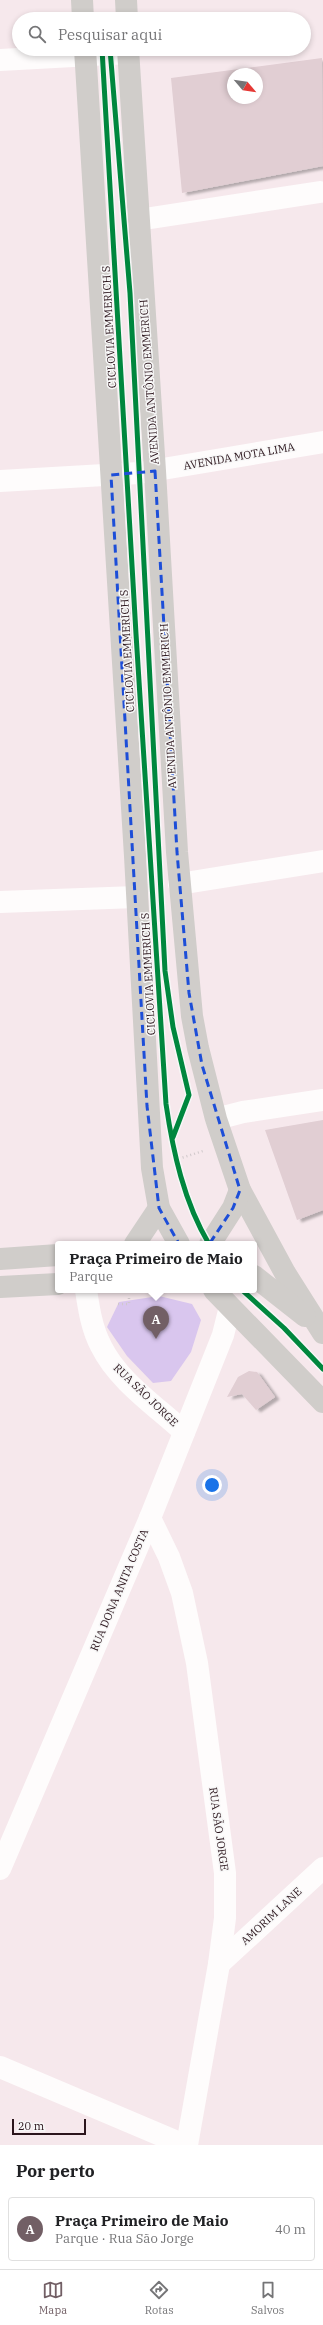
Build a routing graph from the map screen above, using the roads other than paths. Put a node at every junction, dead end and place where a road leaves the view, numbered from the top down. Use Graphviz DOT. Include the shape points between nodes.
graph roads {
  1 [pos="82,0"];
  2 [pos="126,0"];
  3 [pos="83,12"];
  4 [pos="127,12"];
  5 [pos="43,56"];
  6 [pos="86,56"];
  7 [pos="128,56"];
  8 [pos="0,60"];
  9 [pos="320,192"];
  10 [pos="138,220"];
  11 [pos="323,442"];
  12 [pos="155,471"];
  13 [pos="111,475"];
  14 [pos="0,481"];
  15 [pos="323,861"];
  16 [pos="179,884"];
  17 [pos="136,897"];
  18 [pos="0,902"];
  19 [pos="323,1100"];
  20 [pos="216,1119"];
  21 [pos="240,1190"];
  22 [pos="159,1208"];
  23 [pos="136,1241"];
  24 [pos="177,1241"];
  25 [pos="212,1241"];
  26 [pos="55,1256"];
  27 [pos="0,1259"];
  28 [pos="257,1278"];
  29 [pos="55,1284"];
  30 [pos="0,1287"];
  31 [pos="87,1293"];
  32 [pos="221,1293"];
  33 [pos="232,1298"];
  34 [pos="320,1330"];
  35 [pos="323,1402"];
  36 [pos="184,1432"];
  37 [pos="150,1518"];
  38 [pos="323,1868"];
  39 [pos="0,1869"];
  40 [pos="219,1964"];
  41 [pos="0,2067"];
  42 [pos="185,2145"];
  1 -- 3 [label="main road"];
  2 -- 4 [label="main road"];
  5 -- 8 [label="street"];
  6 -- 13 [label="main road"];
  7 -- 10 [label="main road, AVENIDA ANTÔNIO EMMERICH"];
  9 -- 10 [label="street"];
  10 -- 12 [label="main road, AVENIDA ANTÔNIO EMMERICH"];
  11 -- 12 [label="street, AVENIDA MOTA LIMA"];
  12 -- 13 [label="street, AVENIDA MOTA LIMA"];
  12 -- 16 [label="main road, AVENIDA ANTÔNIO EMMERICH"];
  13 -- 14 [label="street, AVENIDA MOTA LIMA"];
  13 -- 17 [label="main road"];
  15 -- 16 [label="street"];
  16 -- 20 [label="main road, AVENIDA ANTÔNIO EMMERICH" via="192,1016"];
  17 -- 18 [label="street"];
  17 -- 22 [label="main road" via="152,1168"];
  19 -- 20 [label="street" via="243,1112"];
  20 -- 21 [label="main road, AVENIDA ANTÔNIO EMMERICH"];
  21 -- 25 [label="main road" via="233,1208"];
  21 -- 34 [label="main road, AVENIDA ANTÔNIO EMMERICH"];
  22 -- 23 [label="main road"];
  22 -- 24 [label="main road"];
  26 -- 27 [label="main road"];
  28 -- 34 [label="main road"];
  29 -- 30 [label="main road"];
  31 -- 36 [label="street, RUA SÃO JORGE" via="94,1332 110,1361 120,1374"];
  32 -- 33 [label="main road"];
  33 -- 35 [label="main road"];
  33 -- 36 [label="street, RUA DONA ANITA COSTA" via="223,1334"];
  36 -- 37 [label="street, RUA DONA ANITA COSTA"];
  37 -- 39 [label="street, RUA DONA ANITA COSTA"];
  37 -- 40 [label="street, RUA SÃO JORGE" via="169,1557 182,1593 197,1663 225,1873 226,1918"];
  38 -- 40 [label="street, AMORIM LANE"];
  40 -- 42 [label="street, RUA SÃO JORGE"];
  41 -- 42 [label="street"];
}
